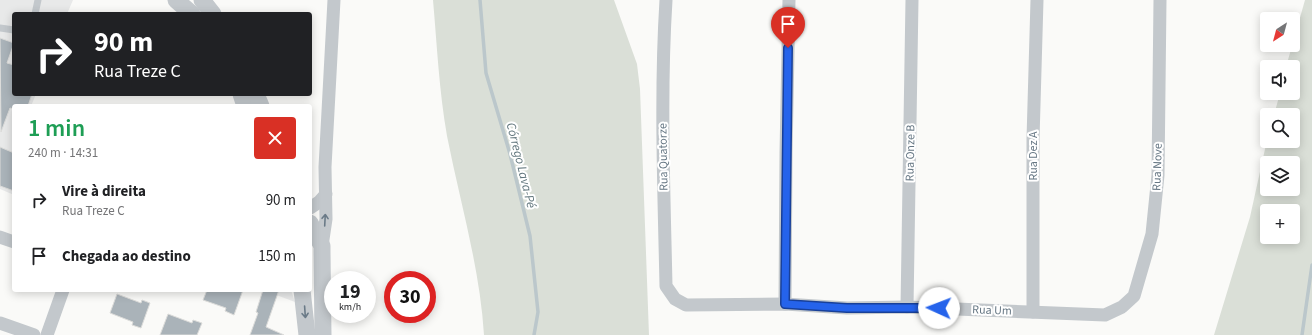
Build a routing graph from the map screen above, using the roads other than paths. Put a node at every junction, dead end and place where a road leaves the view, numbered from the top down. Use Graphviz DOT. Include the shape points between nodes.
graph roads {
  1 [pos="38,0"];
  2 [pos="176,0"];
  3 [pos="202,0"];
  4 [pos="334,0"];
  5 [pos="666,0"];
  6 [pos="789,0"];
  7 [pos="912,0"];
  8 [pos="1037,0"];
  9 [pos="1160,0"];
  10 [pos="35,12"];
  11 [pos="190,12"];
  12 [pos="211,12"];
  13 [pos="0,28"];
  14 [pos="12,30"];
  15 [pos="326,194"];
  16 [pos="312,207"];
  17 [pos="312,231"];
  18 [pos="0,237"];
  19 [pos="12,241"];
  20 [pos="316,248"];
  21 [pos="62,292"];
  22 [pos="302,292"];
  23 [pos="785,304"];
  24 [pos="686,305"];
  25 [pos="907,307"];
  26 [pos="1033,312"];
  27 [pos="1105,315"];
  28 [pos="0,323"];
  29 [pos="34,335"];
  30 [pos="47,335"];
  31 [pos="307,335"];
  32 [pos="323,335"];
  1 -- 10 [label="lane"];
  2 -- 11 [label="street"];
  3 -- 12 [label="street"];
  4 -- 15 [label="street" via="325,167"];
  5 -- 24 [label="street, Rua Quatorze" via="663,39 663,120 666,286 675,299"];
  6 -- 23 [label="street"];
  7 -- 25 [label="street, Rua Onze B"];
  8 -- 26 [label="street, Rua Dez A" via="1033,139"];
  9 -- 27 [label="street, Rua Nove" via="1158,175 1152,234 1134,296 1122,307"];
  13 -- 14 [label="lane"];
  15 -- 16 [label="street"];
  20 -- 15 [label="street, one-way" via="326,219"];
  17 -- 20 [label="street"];
  18 -- 19 [label="street"];
  20 -- 32 [label="street"];
  21 -- 30 [label="street"];
  22 -- 31 [label="street, one-way"];
  23 -- 24 [label="street, Rua Um"];
  23 -- 25 [label="street, Rua Um" via="847,308"];
  25 -- 26 [label="street, Rua Um"];
  26 -- 27 [label="street, Rua Um"];
  28 -- 29 [label="street"];
}
